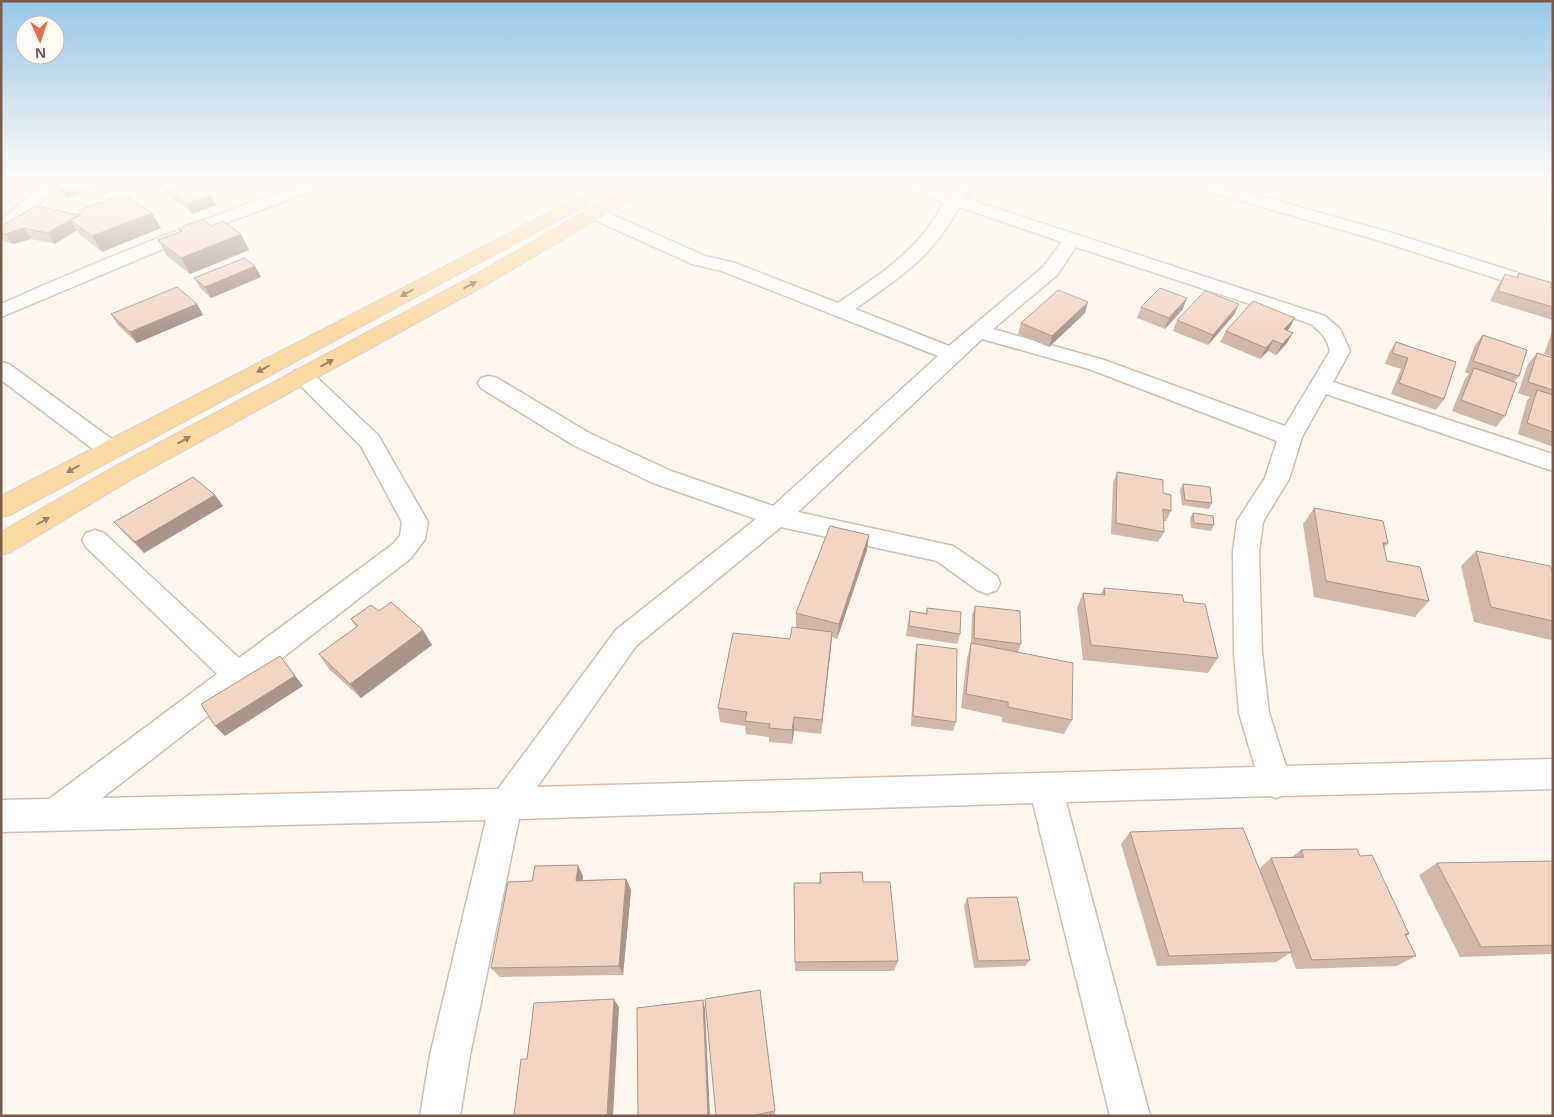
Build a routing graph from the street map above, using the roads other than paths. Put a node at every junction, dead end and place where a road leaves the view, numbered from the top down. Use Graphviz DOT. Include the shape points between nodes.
graph roads {
  1 [pos="186,232"];
  2 [pos="521,232"];
  3 [pos="562,232"];
  4 [pos="637,232"];
  5 [pos="935,232"];
  6 [pos="1049,232"];
  7 [pos="1369,232"];
  8 [pos="1072,240"];
  9 [pos="1511,277"];
  10 [pos="1,311"];
  11 [pos="840,311"];
  12 [pos="977,332"];
  13 [pos="952,354"];
  14 [pos="1,369"];
  15 [pos="302,376"];
  16 [pos="489,383"];
  17 [pos="1321,385"];
  18 [pos="1290,437"];
  19 [pos="109,449"];
  20 [pos="1553,463"];
  21 [pos="1,508"];
  22 [pos="777,516"];
  23 [pos="95,540"];
  24 [pos="1,545"];
  25 [pos="987,583"];
  26 [pos="238,676"];
  27 [pos="1553,774"];
  28 [pos="1276,783"];
  29 [pos="1046,788"];
  30 [pos="506,804"];
  31 [pos="54,814"];
  32 [pos="1,816"];
  33 [pos="440,1116"];
  34 [pos="1130,1116"];
  1 -- 10 [label="street"];
  2 -- 19 [label="main road, one-way"];
  15 -- 3 [label="main road, one-way"];
  4 -- 11 [label="street" via="699,260 728,267"];
  5 -- 11 [label="street" via="911,260"];
  6 -- 8 [label="street"];
  7 -- 9 [label="street"];
  8 -- 12 [label="street" via="1050,271"];
  8 -- 17 [label="street" via="1318,320 1338,339 1340,351"];
  11 -- 13 [label="street"];
  12 -- 13 [label="street"];
  12 -- 18 [label="street" via="1079,357"];
  13 -- 22 [label="street"];
  14 -- 19 [label="street"];
  24 -- 15 [label="main road, one-way"];
  15 -- 26 [label="street" via="370,441 415,522 412,539 402,551"];
  16 -- 22 [label="street" via="581,439 662,477"];
  17 -- 18 [label="street"];
  17 -- 20 [label="street"];
  18 -- 28 [label="street" via="1277,479 1250,521 1246,552 1248,653 1254,713"];
  19 -- 21 [label="main road, one-way"];
  22 -- 25 [label="street" via="944,553"];
  22 -- 30 [label="street" via="626,638"];
  23 -- 26 [label="street"];
  26 -- 31 [label="street"];
  27 -- 28 [label="street"];
  28 -- 29 [label="street"];
  29 -- 30 [label="street"];
  29 -- 34 [label="street"];
  30 -- 31 [label="street"];
  30 -- 33 [label="street" via="450,1055"];
  31 -- 32 [label="street"];
}
